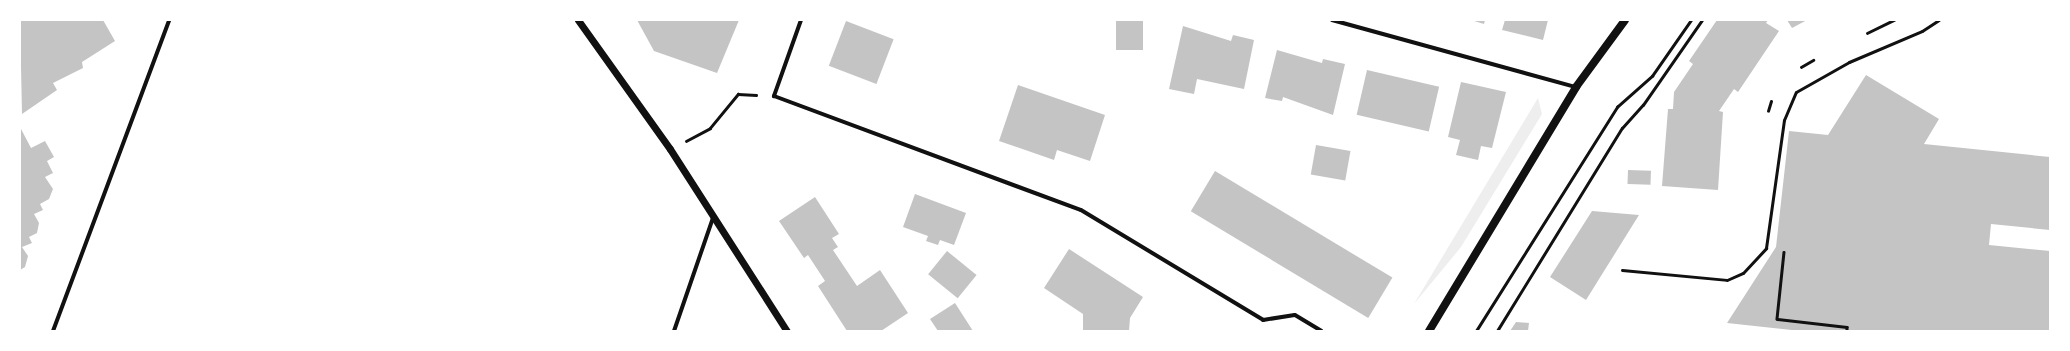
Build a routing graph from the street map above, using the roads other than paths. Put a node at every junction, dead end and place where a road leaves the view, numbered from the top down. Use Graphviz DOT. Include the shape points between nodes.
graph roads {
  1 [pos="169,20"];
  2 [pos="578,20"];
  3 [pos="801,20"];
  4 [pos="1332,20"];
  5 [pos="1624,20"];
  6 [pos="1939,20"];
  7 [pos="1576,87"];
  8 [pos="713,218"];
  9 [pos="1622,270"];
  10 [pos="53,331"];
  11 [pos="674,331"];
  12 [pos="787,331"];
  13 [pos="1322,331"];
  14 [pos="1429,331"];
  1 -- 10 [label="street"];
  2 -- 8 [label="street" via="670,150"];
  3 -- 13 [label="street" via="774,96 1081,210 1263,320 1295,315"];
  4 -- 7 [label="street"];
  5 -- 7 [label="main road"];
  6 -- 9 [label="lane" via="1922,31 1849,62 1796,92 1784,120 1766,248 1743,273 1727,280"];
  7 -- 14 [label="main road"];
  8 -- 11 [label="street"];
  8 -- 12 [label="street"];
}
